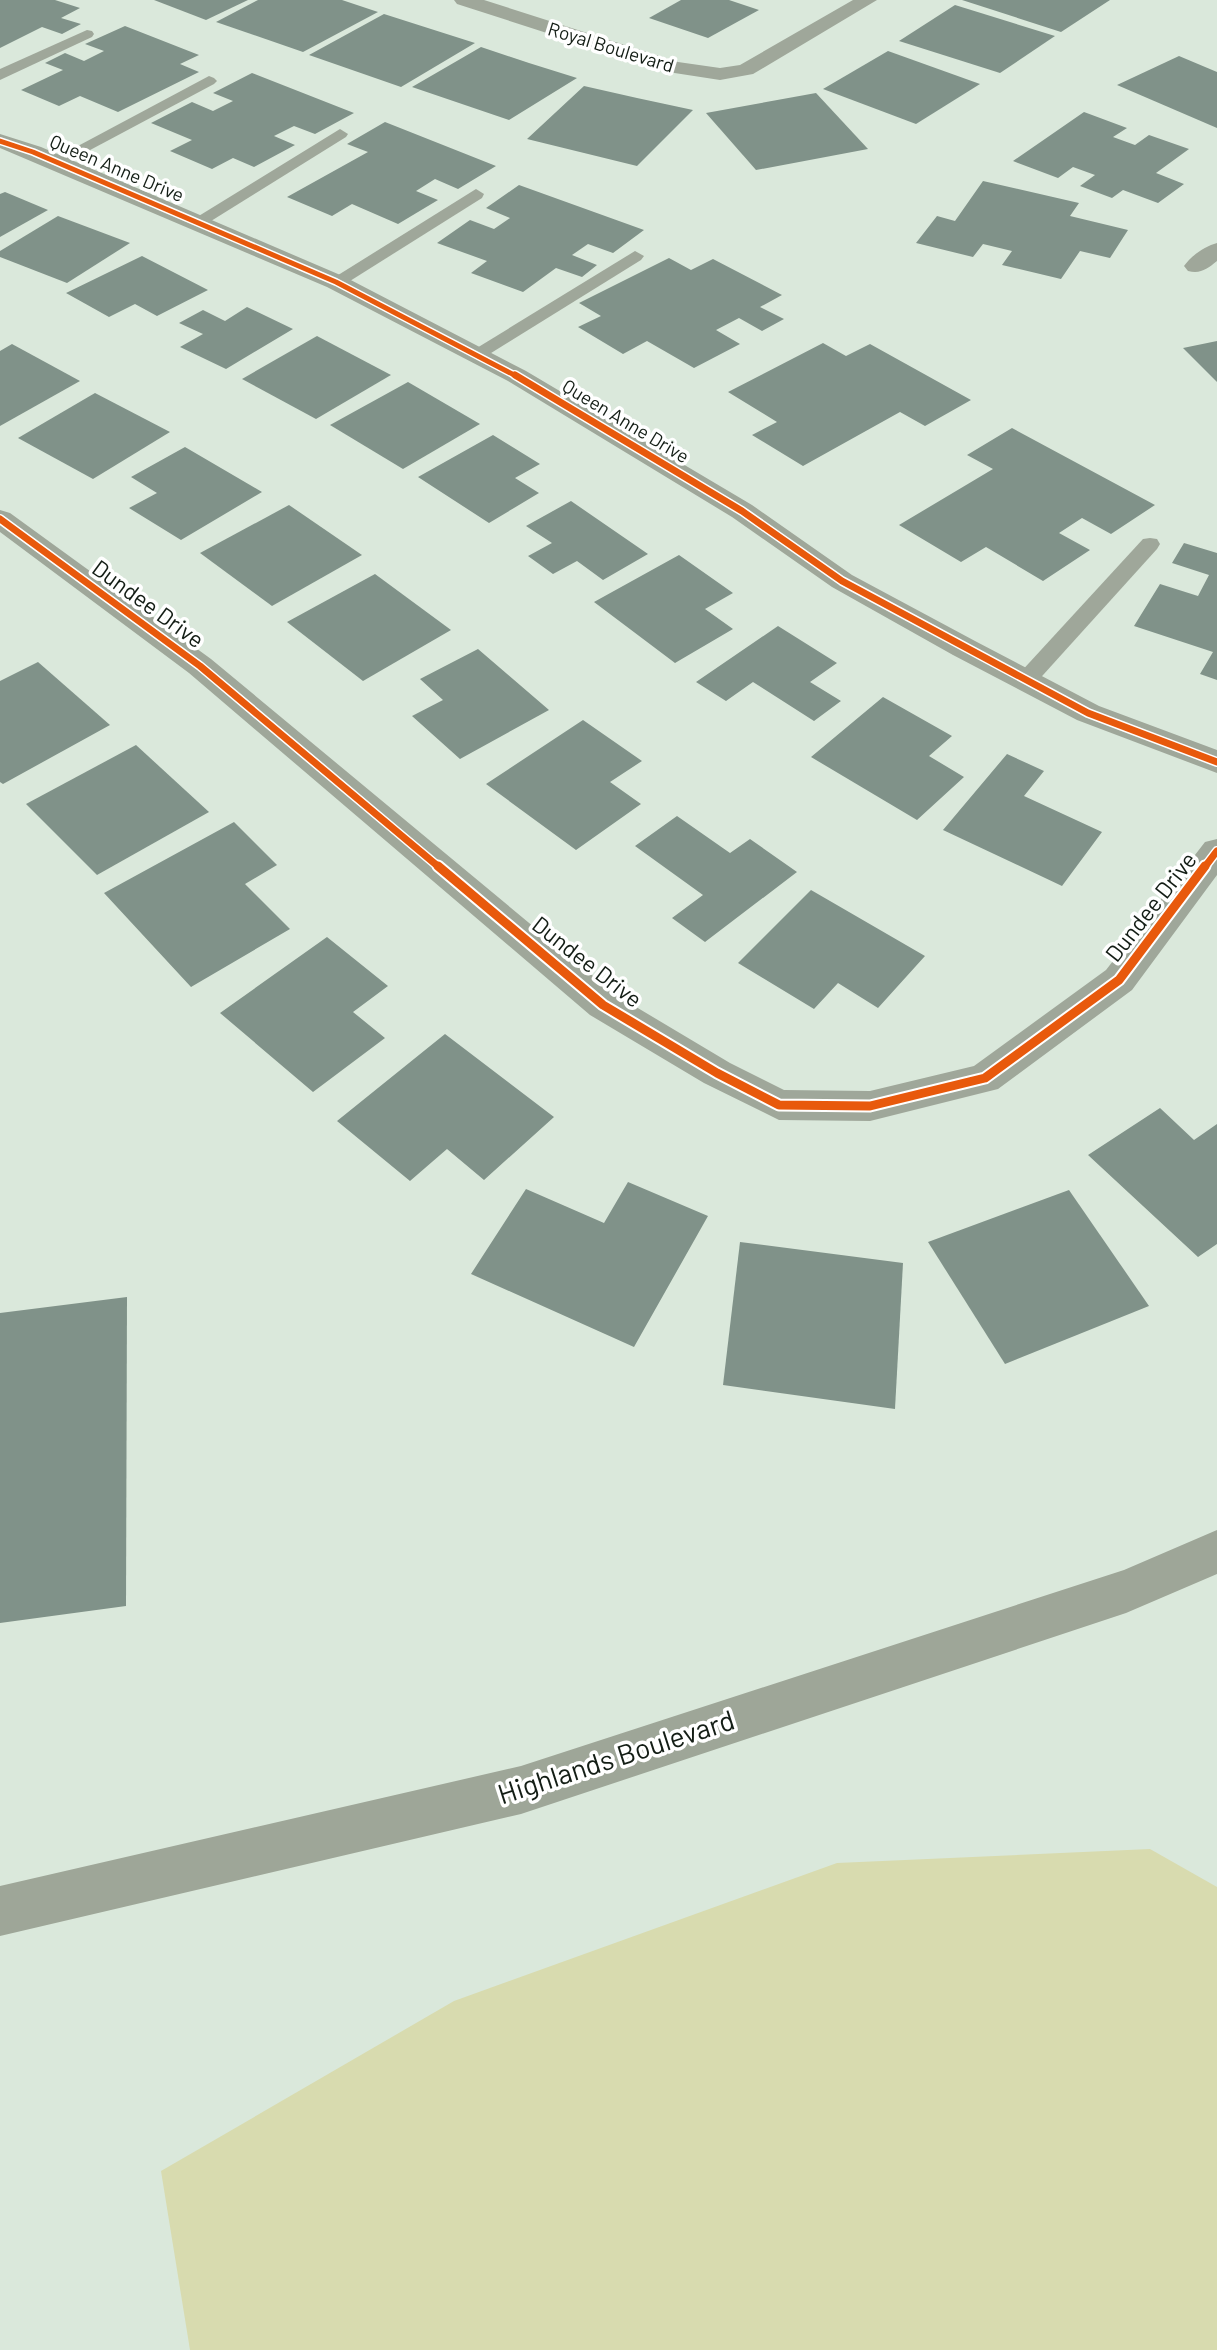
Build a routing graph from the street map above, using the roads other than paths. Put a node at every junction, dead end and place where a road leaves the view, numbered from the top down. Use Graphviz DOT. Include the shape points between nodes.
graph roads {
  1 [pos="464,0"];
  2 [pos="867,0"];
  3 [pos="87,34"];
  4 [pos="0,75"];
  5 [pos="209,81"];
  6 [pos="340,134"];
  7 [pos="0,141"];
  8 [pos="56,162"];
  9 [pos="476,194"];
  10 [pos="197,222"];
  11 [pos="1217,250"];
  12 [pos="635,257"];
  13 [pos="1196,266"];
  14 [pos="336,282"];
  15 [pos="476,355"];
  16 [pos="0,519"];
  17 [pos="1150,544"];
  18 [pos="1026,680"];
  19 [pos="1217,762"];
  20 [pos="1217,851"];
  21 [pos="1217,1552"];
  22 [pos="0,1911"];
  1 -- 2 [label="street, Royal Boulevard" via="675,68 720,74 746,70"];
  3 -- 4 [label="lane"];
  5 -- 8 [label="lane"];
  6 -- 10 [label="lane"];
  7 -- 8 [label="street, Queen Anne Drive"];
  8 -- 10 [label="street, Queen Anne Drive"];
  9 -- 14 [label="lane"];
  10 -- 14 [label="street, Queen Anne Drive"];
  11 -- 13 [label="street"];
  12 -- 15 [label="lane"];
  14 -- 15 [label="street, Queen Anne Drive"];
  15 -- 18 [label="street, Queen Anne Drive" via="742,511 842,581"];
  16 -- 20 [label="street, Dundee Drive" via="200,666 603,1005 779,1105 870,1106 985,1077 1119,980"];
  17 -- 18 [label="lane"];
  18 -- 19 [label="street, Queen Anne Drive" via="1088,713"];
  21 -- 22 [label="street, Highlands Boulevard" via="1126,1591 521,1790"];
}
